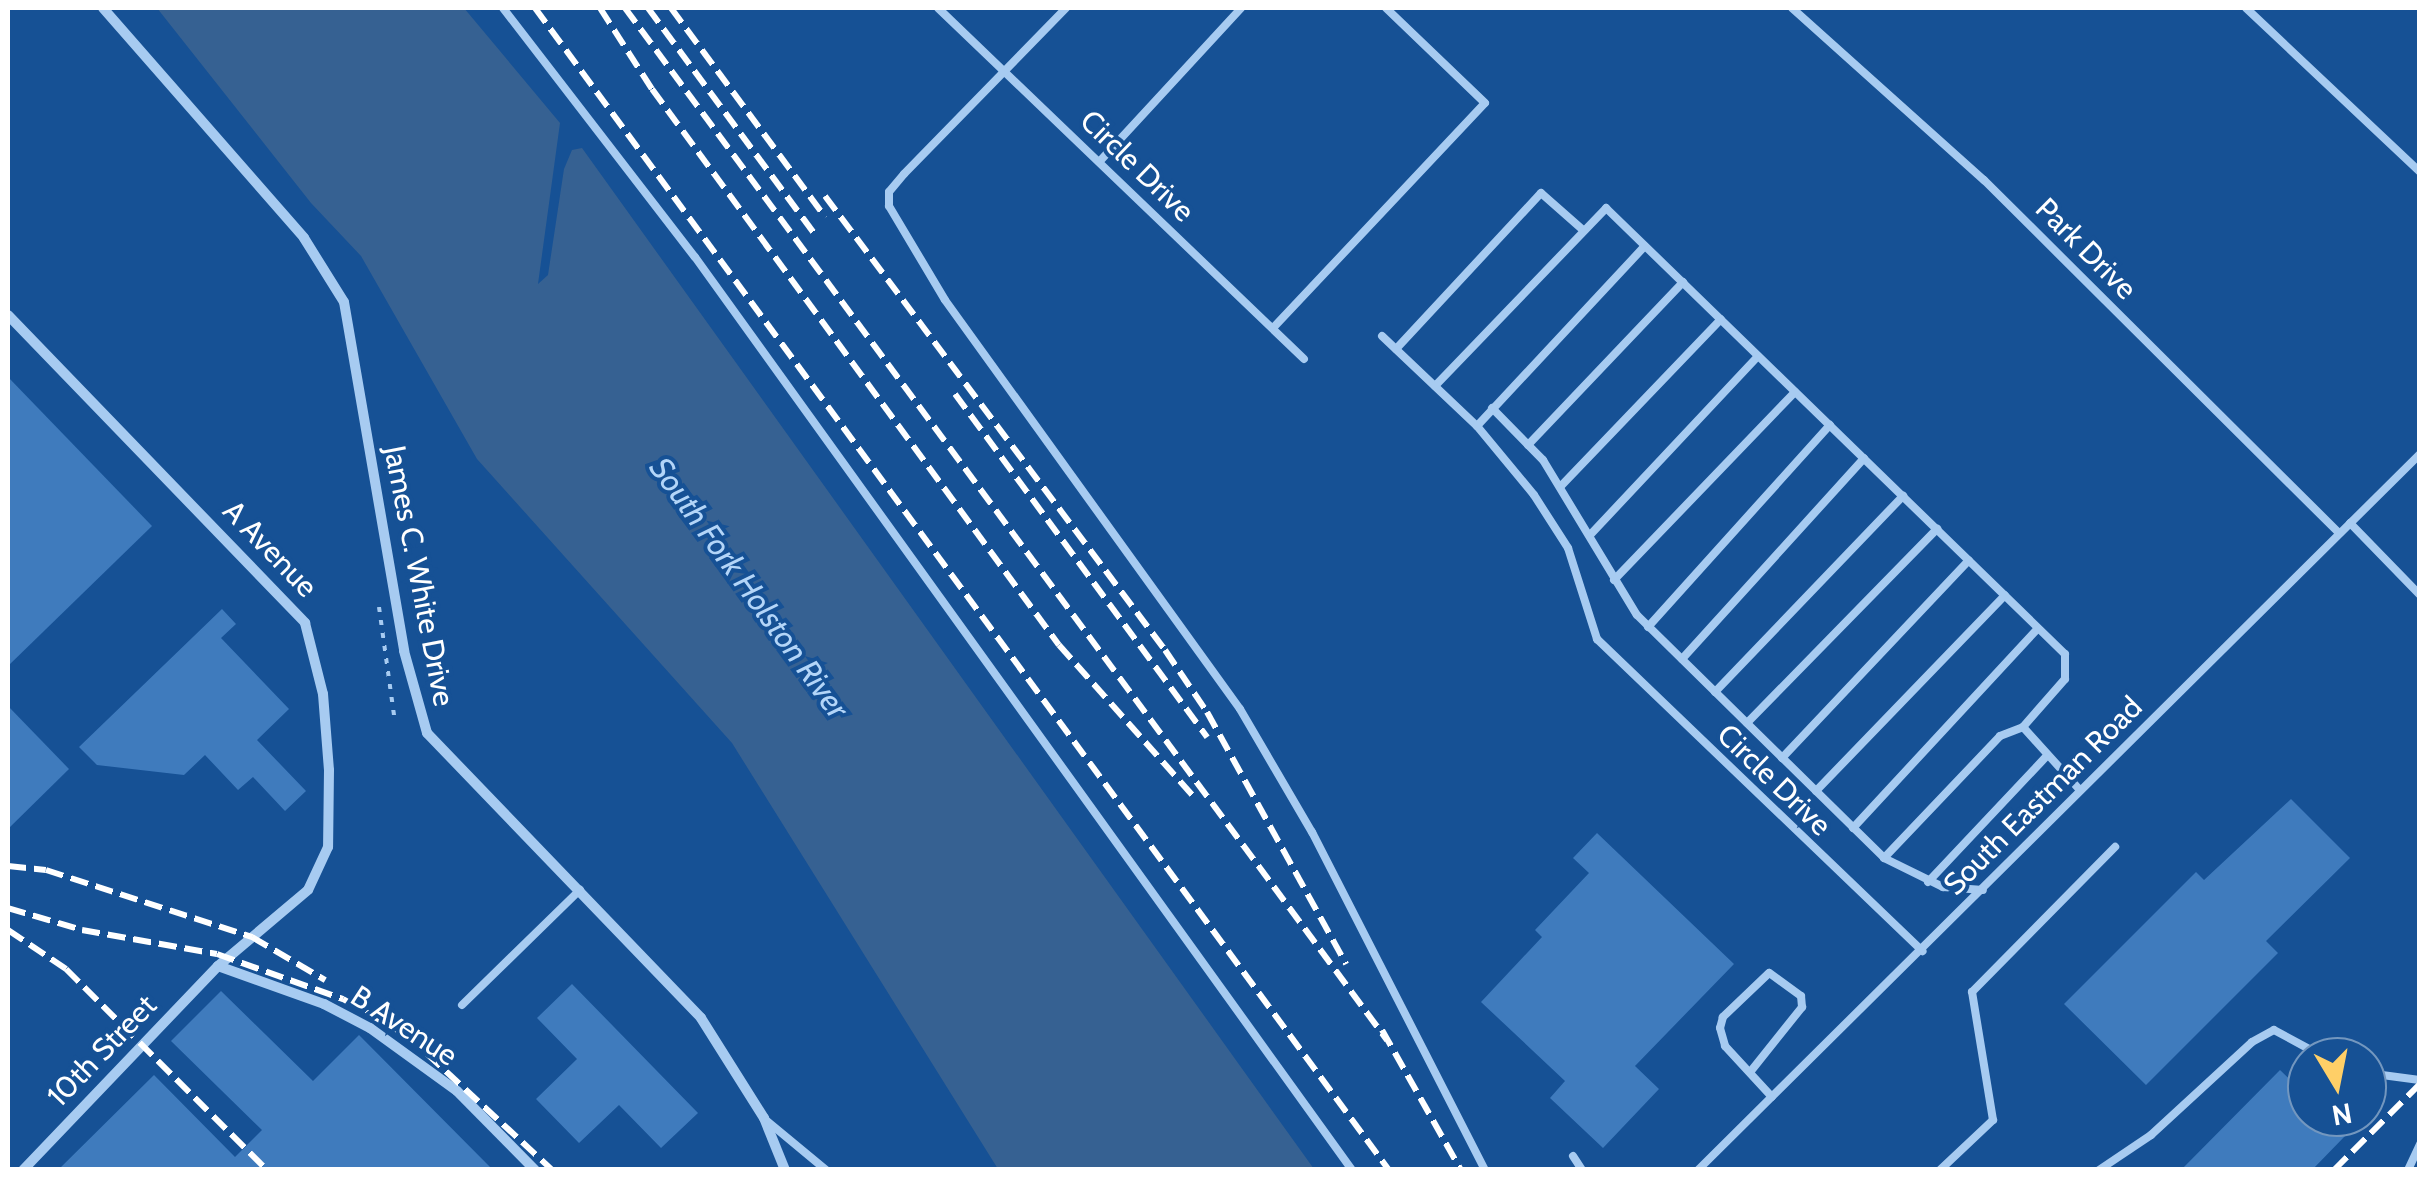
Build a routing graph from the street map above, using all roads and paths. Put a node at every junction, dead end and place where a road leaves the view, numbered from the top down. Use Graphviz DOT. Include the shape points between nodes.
graph roads {
  1 [pos="102,8"];
  2 [pos="503,8"];
  3 [pos="938,8"];
  4 [pos="1066,8"];
  5 [pos="1241,8"];
  6 [pos="1386,8"];
  7 [pos="1792,8"];
  8 [pos="2246,8"];
  9 [pos="1005,71"];
  10 [pos="1100,161"];
  11 [pos="2420,172"];
  12 [pos="1583,230"];
  13 [pos="1645,246"];
  14 [pos="1683,282"];
  15 [pos="8,315"];
  16 [pos="1721,319"];
  17 [pos="1273,328"];
  18 [pos="1382,336"];
  19 [pos="1396,349"];
  20 [pos="1758,356"];
  21 [pos="1304,358"];
  22 [pos="1435,386"];
  23 [pos="1796,392"];
  24 [pos="1492,408"];
  25 [pos="1830,425"];
  26 [pos="1476,426"];
  27 [pos="1528,445"];
  28 [pos="2420,454"];
  29 [pos="1864,458"];
  30 [pos="1560,486"];
  31 [pos="1903,496"];
  32 [pos="2350,523"];
  33 [pos="1937,529"];
  34 [pos="1591,534"];
  35 [pos="2339,534"];
  36 [pos="1969,560"];
  37 [pos="1614,580"];
  38 [pos="2005,595"];
  39 [pos="2420,595"];
  40 [pos="1648,626"];
  41 [pos="2038,628"];
  42 [pos="1682,659"];
  43 [pos="1715,692"];
  44 [pos="1746,723"];
  45 [pos="2023,727"];
  46 [pos="2046,757"];
  47 [pos="1782,758"];
  48 [pos="2080,790"];
  49 [pos="1816,792"];
  50 [pos="1853,828"];
  51 [pos="2116,847"];
  52 [pos="1884,858"];
  53 [pos="1928,882"];
  54 [pos="580,890"];
  55 [pos="1982,890"];
  56 [pos="1922,952"];
  57 [pos="218,966"];
  58 [pos="462,1005"];
  59 [pos="2287,1037"];
  60 [pos="1751,1072"];
  61 [pos="2387,1076"];
  62 [pos="2420,1080"];
  63 [pos="1772,1097"];
  64 [pos="764,1118"];
  65 [pos="2420,1144"];
  66 [pos="1573,1156"];
  67 [pos="23,1170"];
  68 [pos="536,1170"];
  69 [pos="784,1170"];
  70 [pos="826,1170"];
  71 [pos="1352,1170"];
  72 [pos="1485,1170"];
  73 [pos="1582,1170"];
  74 [pos="1698,1170"];
  75 [pos="1940,1170"];
  76 [pos="2100,1170"];
  77 [pos="2408,1170"];
  1 -- 54 [label="street, James C. White Drive" via="304,238 333,280 350,321 417,714 438,748"];
  2 -- 71 [label="lane" via="683,241"];
  3 -- 9 [label="lane, Circle Drive"];
  4 -- 9 [label="lane"];
  5 -- 10 [label="lane"];
  6 -- 17 [label="lane" via="1485,103"];
  7 -- 35 [label="lane, Park Drive" via="1984,180"];
  8 -- 11 [label="lane"];
  9 -- 10 [label="lane, Circle Drive"];
  9 -- 72 [label="lane" via="889,192 889,206 945,300 1240,708 1312,832"];
  10 -- 17 [label="lane, Circle Drive"];
  12 -- 13 [label="lane" via="1606,208"];
  12 -- 19 [label="lane" via="1541,194"];
  12 -- 22 [label="lane"];
  13 -- 14 [label="lane"];
  13 -- 24 [label="lane"];
  14 -- 16 [label="lane"];
  14 -- 27 [label="lane"];
  15 -- 57 [label="street, A Avenue" via="285,596 310,637 323,694 328,770 322,871"];
  16 -- 20 [label="lane"];
  16 -- 30 [label="lane"];
  17 -- 21 [label="lane, Circle Drive"];
  18 -- 19 [label="lane"];
  19 -- 22 [label="lane"];
  20 -- 23 [label="lane"];
  20 -- 34 [label="lane"];
  22 -- 26 [label="lane"];
  23 -- 25 [label="lane"];
  23 -- 37 [label="lane"];
  24 -- 26 [label="lane"];
  24 -- 27 [label="lane"];
  25 -- 29 [label="lane"];
  25 -- 40 [label="lane"];
  26 -- 56 [label="lane, Circle Drive" via="1534,494 1568,548 1596,639"];
  27 -- 30 [label="lane"];
  28 -- 32 [label="lane, South Eastman Road"];
  29 -- 31 [label="lane"];
  29 -- 42 [label="lane"];
  30 -- 34 [label="lane"];
  31 -- 33 [label="lane"];
  31 -- 43 [label="lane"];
  32 -- 35 [label="lane, South Eastman Road"];
  32 -- 39 [label="lane"];
  33 -- 36 [label="lane"];
  33 -- 44 [label="lane"];
  34 -- 37 [label="lane"];
  35 -- 48 [label="lane, South Eastman Road"];
  36 -- 38 [label="lane"];
  36 -- 47 [label="lane"];
  37 -- 40 [label="lane"];
  38 -- 41 [label="lane"];
  38 -- 49 [label="lane"];
  40 -- 42 [label="lane"];
  41 -- 45 [label="lane" via="2065,654 2070,670"];
  41 -- 50 [label="lane"];
  42 -- 43 [label="lane"];
  43 -- 44 [label="lane"];
  44 -- 47 [label="lane"];
  45 -- 46 [label="lane"];
  45 -- 52 [label="lane" via="2000,736"];
  46 -- 48 [label="lane"];
  46 -- 53 [label="lane"];
  47 -- 49 [label="lane"];
  48 -- 55 [label="lane, South Eastman Road"];
  49 -- 50 [label="lane"];
  50 -- 52 [label="lane"];
  51 -- 75 [label="lane" via="1972,992 1992,1120"];
  52 -- 53 [label="lane"];
  53 -- 55 [label="lane"];
  54 -- 58 [label="lane"];
  54 -- 64 [label="street, James C. White Drive" via="701,1018"];
  55 -- 56 [label="lane, South Eastman Road"];
  56 -- 63 [label="lane, South Eastman Road"];
  57 -- 67 [label="street, 10th Street"];
  57 -- 68 [label="street, B Avenue" via="370,1028 457,1092"];
  59 -- 76 [label="lane" via="2274,1030 2252,1042"];
  60 -- 60 [label="lane" via="1802,1007 1800,996 1769,972 1723,1016 1720,1028 1725,1046"];
  60 -- 63 [label="lane"];
  61 -- 62 [label="lane"];
  63 -- 74 [label="lane, South Eastman Road"];
  64 -- 69 [label="street, James C. White Drive"];
  64 -- 70 [label="lane"];
  65 -- 77 [label="lane"];
  66 -- 73 [label="lane"];
}
